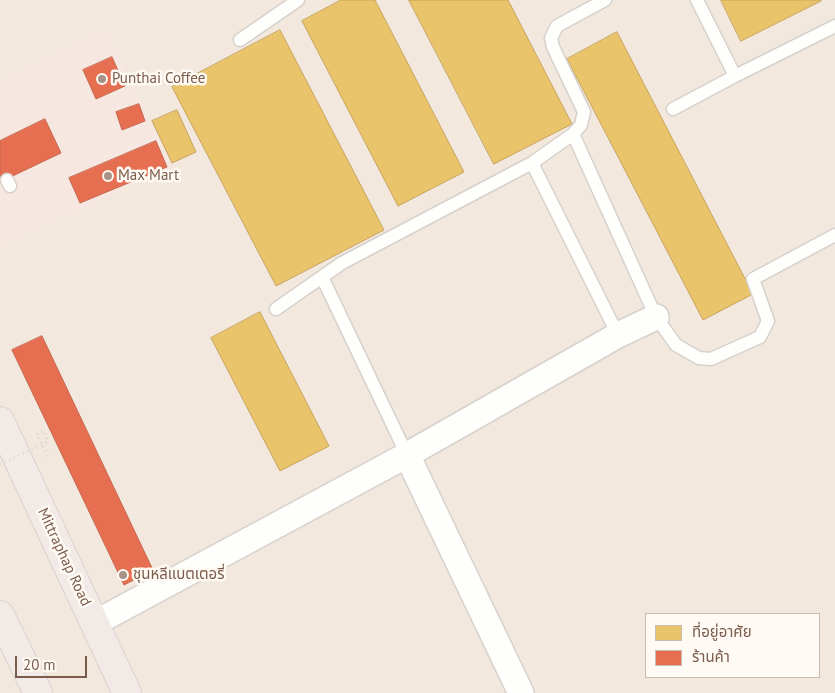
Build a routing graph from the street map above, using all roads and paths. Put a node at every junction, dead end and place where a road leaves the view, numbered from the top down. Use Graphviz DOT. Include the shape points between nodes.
graph roads {
  1 [pos="298,0"];
  2 [pos="605,0"];
  3 [pos="697,0"];
  4 [pos="835,26"];
  5 [pos="240,40"];
  6 [pos="735,76"];
  7 [pos="673,110"];
  8 [pos="573,134"];
  9 [pos="532,163"];
  10 [pos="835,235"];
  11 [pos="322,277"];
  12 [pos="276,309"];
  13 [pos="656,317"];
  14 [pos="618,335"];
  15 [pos="0,421"];
  16 [pos="407,456"];
  17 [pos="48,457"];
  18 [pos="0,464"];
  19 [pos="0,615"];
  20 [pos="95,623"];
  21 [pos="38,693"];
  22 [pos="126,693"];
  23 [pos="521,693"];
  1 -- 5 [label="lane"];
  2 -- 8 [label="lane" via="557,26 551,38 584,112 581,125"];
  3 -- 6 [label="lane"];
  4 -- 6 [label="lane"];
  6 -- 7 [label="lane"];
  8 -- 9 [label="lane"];
  8 -- 13 [label="lane"];
  9 -- 11 [label="lane" via="342,263"];
  9 -- 14 [label="lane"];
  10 -- 13 [label="lane" via="753,279 768,320 760,337 711,359 699,358 676,345"];
  11 -- 12 [label="lane"];
  11 -- 16 [label="lane"];
  13 -- 14 [label="street"];
  14 -- 16 [label="street"];
  15 -- 20 [label="highway, Mittraphap Road"];
  16 -- 20 [label="street"];
  16 -- 23 [label="street"];
  17 -- 18 [label="path, bridge" via="37,434 44,431 48,442 46,443"];
  19 -- 21 [label="highway"];
  20 -- 22 [label="highway, Mittraphap Road"];
}
